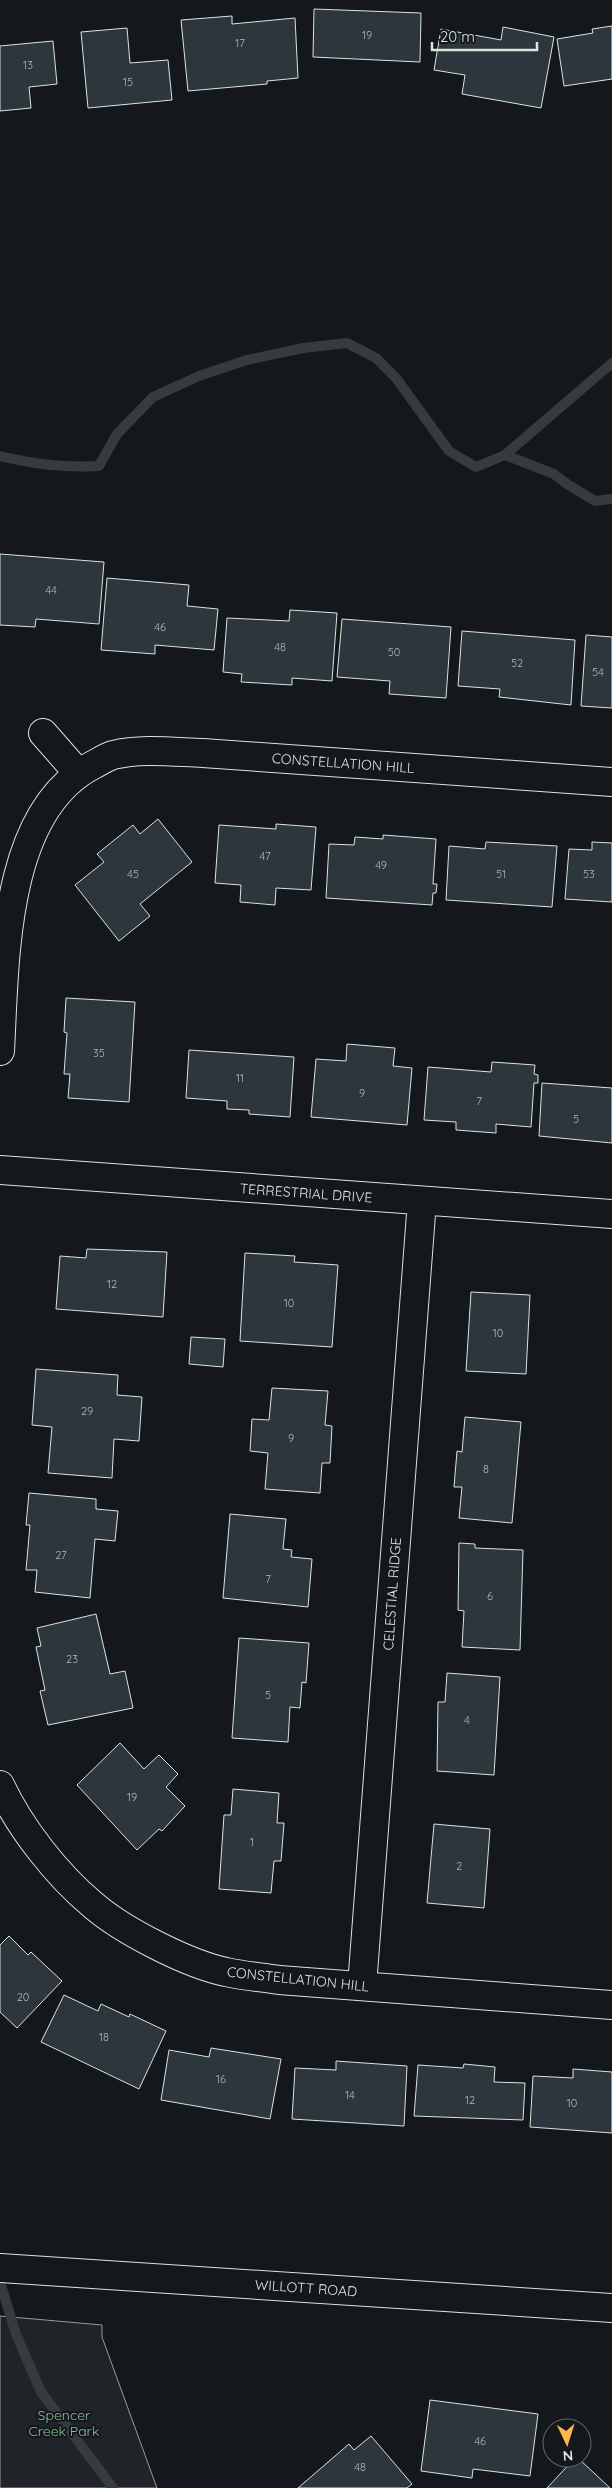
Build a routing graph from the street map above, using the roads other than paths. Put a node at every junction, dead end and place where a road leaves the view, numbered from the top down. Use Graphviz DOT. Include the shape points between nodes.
graph roads {
  1 [pos="43,733"];
  2 [pos="78,773"];
  3 [pos="612,782"];
  4 [pos="0,1051"];
  5 [pos="0,1170"];
  6 [pos="422,1202"];
  7 [pos="612,1214"];
  8 [pos="0,1785"];
  9 [pos="362,1986"];
  10 [pos="612,2004"];
  11 [pos="0,2268"];
  12 [pos="612,2308"];
  1 -- 2 [label="street"];
  2 -- 3 [label="street, CONSTELLATION HILL" via="112,755 147,751"];
  2 -- 4 [label="street, CONSTELLATION HILL" via="50,800 31,836 18,874"];
  5 -- 6 [label="street, TERRESTRIAL DRIVE"];
  6 -- 7 [label="street, TERRESTRIAL DRIVE"];
  6 -- 9 [label="street, CELESTIAL RIDGE"];
  8 -- 9 [label="street, CONSTELLATION HILL" via="30,1836 63,1874 94,1906 135,1933 179,1956 225,1972"];
  9 -- 10 [label="street, CONSTELLATION HILL"];
  11 -- 12 [label="street, WILLOTT ROAD"];
}
